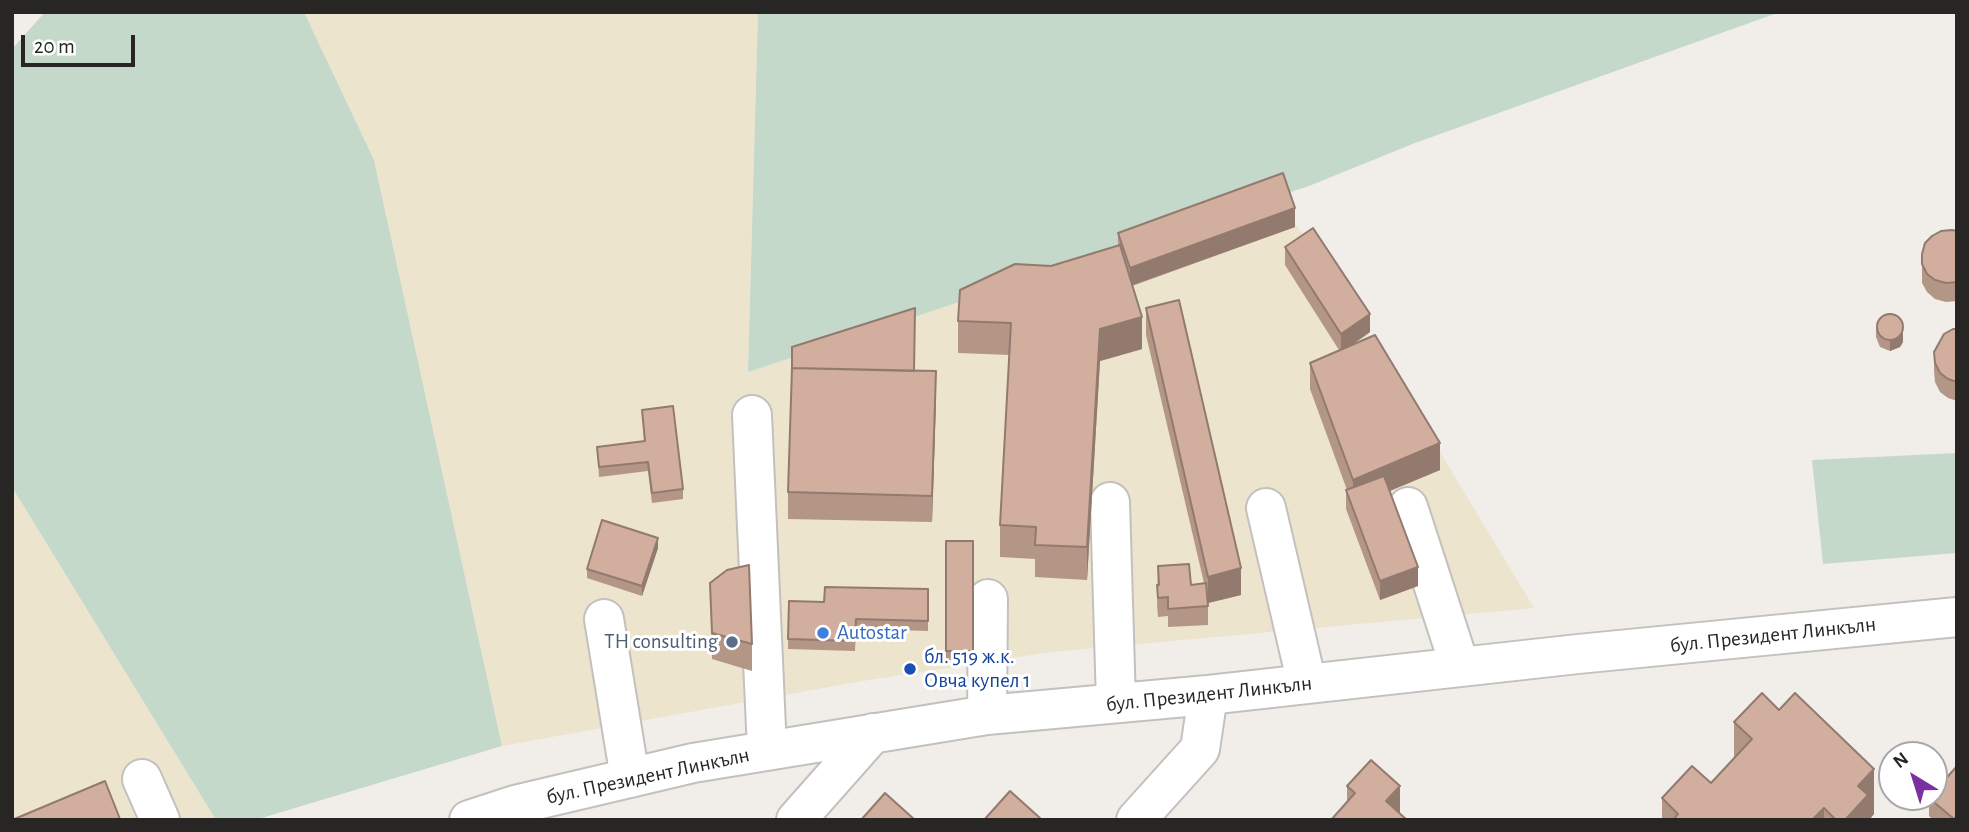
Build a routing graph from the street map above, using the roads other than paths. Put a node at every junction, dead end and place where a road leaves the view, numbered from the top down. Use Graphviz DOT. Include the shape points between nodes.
graph roads {
  1 [pos="752,415"];
  2 [pos="1110,502"];
  3 [pos="1408,507"];
  4 [pos="1266,508"];
  5 [pos="988,599"];
  6 [pos="1957,617"];
  7 [pos="604,619"];
  8 [pos="1460,667"];
  9 [pos="1307,684"];
  10 [pos="1208,695"];
  11 [pos="1116,703"];
  12 [pos="987,715"];
  13 [pos="873,733"];
  14 [pos="767,750"];
  15 [pos="629,778"];
  16 [pos="142,779"];
  17 [pos="160,820"];
  18 [pos="469,820"];
  19 [pos="796,820"];
  20 [pos="1136,820"];
  1 -- 14 [label="street"];
  2 -- 11 [label="street"];
  3 -- 8 [label="street"];
  4 -- 9 [label="street"];
  5 -- 12 [label="street"];
  6 -- 8 [label="street, бул. Президент Линкълн"];
  7 -- 15 [label="street"];
  8 -- 9 [label="street, бул. Президент Линкълн"];
  9 -- 10 [label="street, бул. Президент Линкълн"];
  10 -- 11 [label="street, бул. Президент Линкълн"];
  10 -- 20 [label="street" via="1200,749"];
  11 -- 12 [label="street, бул. Президент Линкълн"];
  12 -- 13 [label="street, бул. Президент Линкълн"];
  13 -- 14 [label="street, бул. Президент Линкълн"];
  13 -- 19 [label="street"];
  14 -- 15 [label="street, бул. Президент Линкълн"];
  15 -- 18 [label="street, бул. Президент Линкълн"];
  16 -- 17 [label="street"];
}
